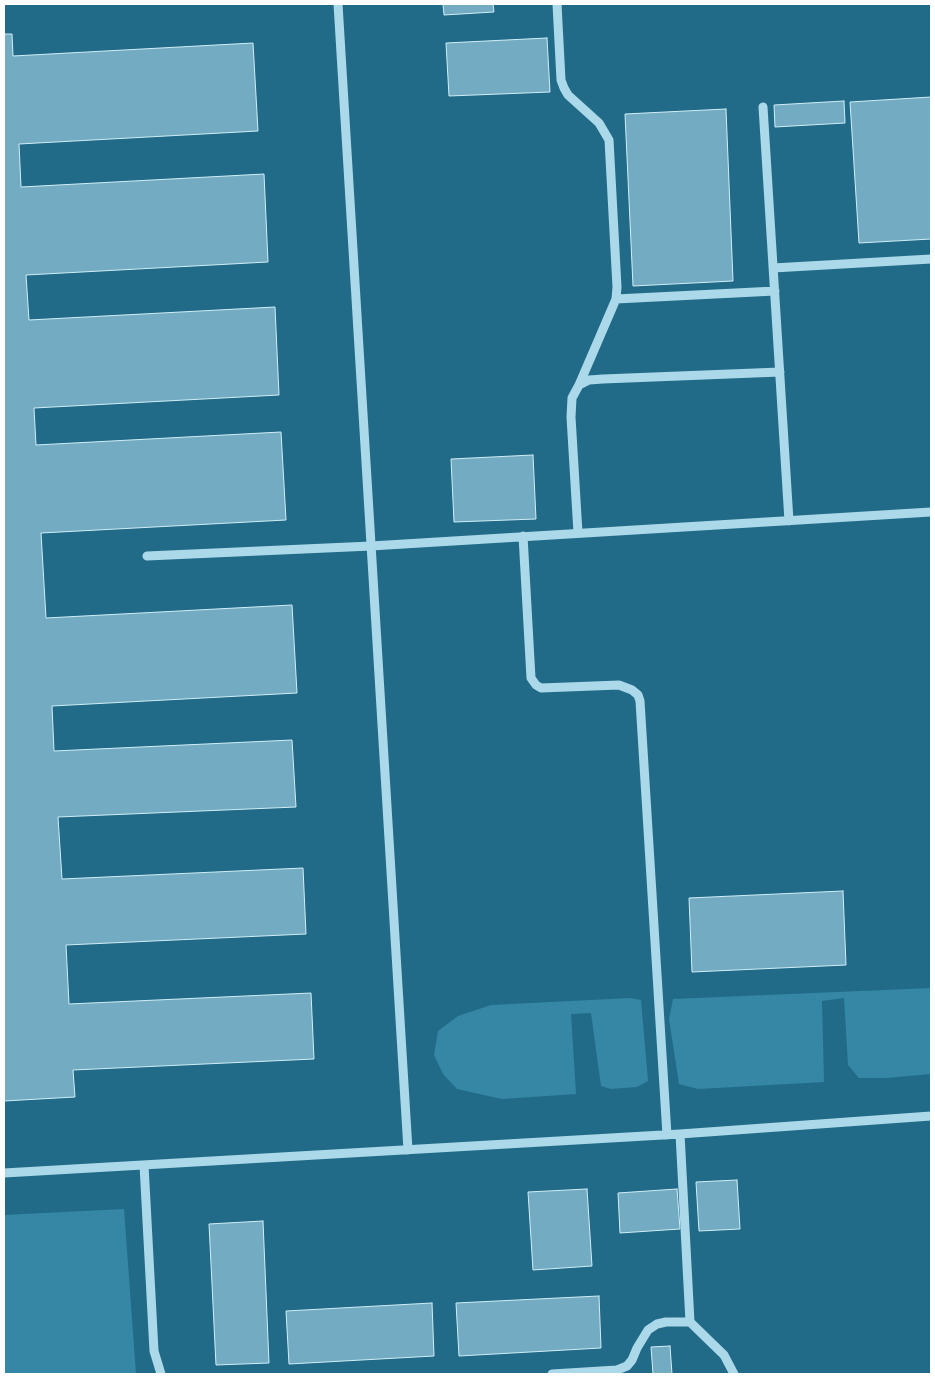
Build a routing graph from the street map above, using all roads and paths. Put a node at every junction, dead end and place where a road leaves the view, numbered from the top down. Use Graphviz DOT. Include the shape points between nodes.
graph roads {
  1 [pos="338,4"];
  2 [pos="557,4"];
  3 [pos="764,107"];
  4 [pos="931,259"];
  5 [pos="773,268"];
  6 [pos="775,291"];
  7 [pos="616,299"];
  8 [pos="780,372"];
  9 [pos="579,385"];
  10 [pos="931,512"];
  11 [pos="789,520"];
  12 [pos="578,533"];
  13 [pos="523,536"];
  14 [pos="371,546"];
  15 [pos="147,556"];
  16 [pos="931,1116"];
  17 [pos="680,1134"];
  18 [pos="667,1135"];
  19 [pos="408,1150"];
  20 [pos="144,1165"];
  21 [pos="4,1173"];
  22 [pos="690,1322"];
  23 [pos="161,1374"];
  24 [pos="552,1374"];
  25 [pos="734,1374"];
  1 -- 14 [label="lane"];
  2 -- 7 [label="lane" via="564,88 599,123 609,140"];
  3 -- 5 [label="lane"];
  4 -- 5 [label="lane"];
  5 -- 6 [label="lane"];
  6 -- 7 [label="lane"];
  6 -- 8 [label="lane"];
  7 -- 9 [label="lane"];
  8 -- 9 [label="lane" via="603,379"];
  8 -- 11 [label="lane"];
  9 -- 12 [label="lane" via="572,398 570,417"];
  10 -- 11 [label="lane"];
  11 -- 12 [label="lane"];
  12 -- 13 [label="lane"];
  13 -- 14 [label="lane"];
  13 -- 18 [label="lane" via="531,678 541,688 620,685 632,690 640,701"];
  14 -- 15 [label="lane"];
  14 -- 19 [label="lane"];
  16 -- 17 [label="lane"];
  17 -- 18 [label="lane"];
  17 -- 22 [label="lane"];
  18 -- 19 [label="lane"];
  19 -- 20 [label="lane"];
  20 -- 21 [label="lane"];
  20 -- 23 [label="lane" via="154,1351"];
  22 -- 24 [label="lane" via="657,1324 648,1330 627,1366 617,1370"];
  22 -- 25 [label="lane" via="724,1355"];
}
